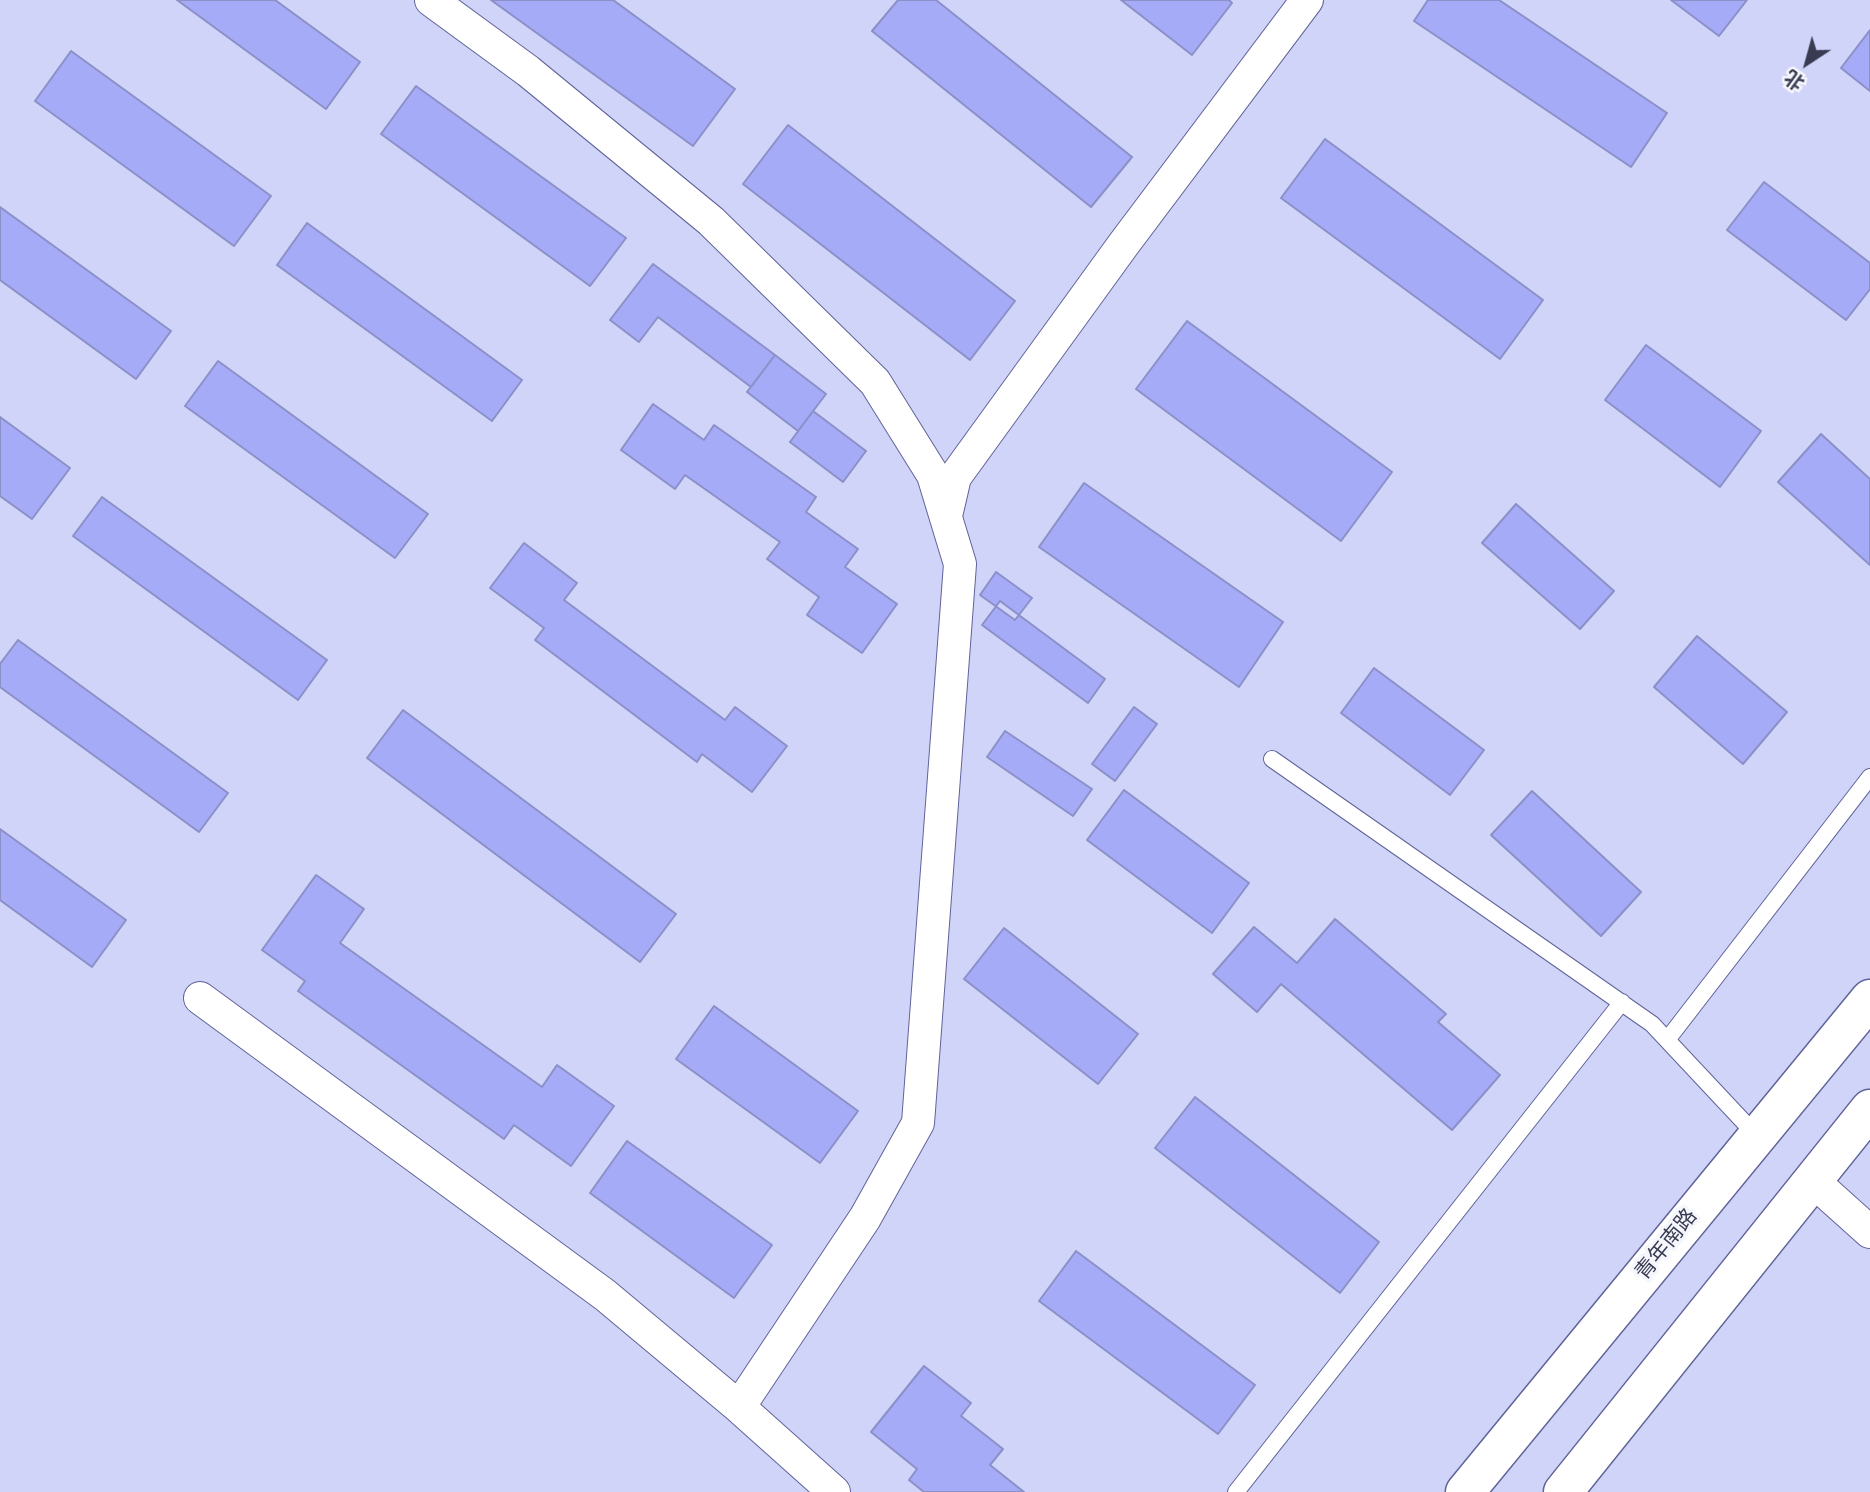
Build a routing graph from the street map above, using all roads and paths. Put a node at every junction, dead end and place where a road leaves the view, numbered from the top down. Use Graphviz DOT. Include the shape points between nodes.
graph roads {
  1 [pos="431,0"];
  2 [pos="1307,0"];
  3 [pos="946,517"];
  4 [pos="1272,759"];
  5 [pos="1870,778"];
  6 [pos="200,998"];
  7 [pos="1870,999"];
  8 [pos="1622,1002"];
  9 [pos="1667,1040"];
  10 [pos="1870,1109"];
  11 [pos="1758,1136"];
  12 [pos="1812,1180"];
  13 [pos="1870,1232"];
  14 [pos="739,1407"];
  15 [pos="834,1492"];
  16 [pos="1236,1492"];
  17 [pos="1465,1492"];
  18 [pos="1563,1492"];
  1 -- 3 [label="street" via="528,71 711,222 875,382 933,475"];
  2 -- 3 [label="street" via="955,477"];
  3 -- 14 [label="street" via="960,564 918,1123 864,1218"];
  4 -- 8 [label="lane"];
  5 -- 9 [label="lane"];
  6 -- 14 [label="street" via="605,1295"];
  7 -- 11 [label="main road, 青年南路"];
  8 -- 9 [label="lane"];
  8 -- 16 [label="lane"];
  9 -- 11 [label="lane"];
  10 -- 12 [label="main road"];
  11 -- 17 [label="main road, 青年南路"];
  12 -- 13 [label="street"];
  12 -- 18 [label="main road"];
  14 -- 15 [label="street"];
}
